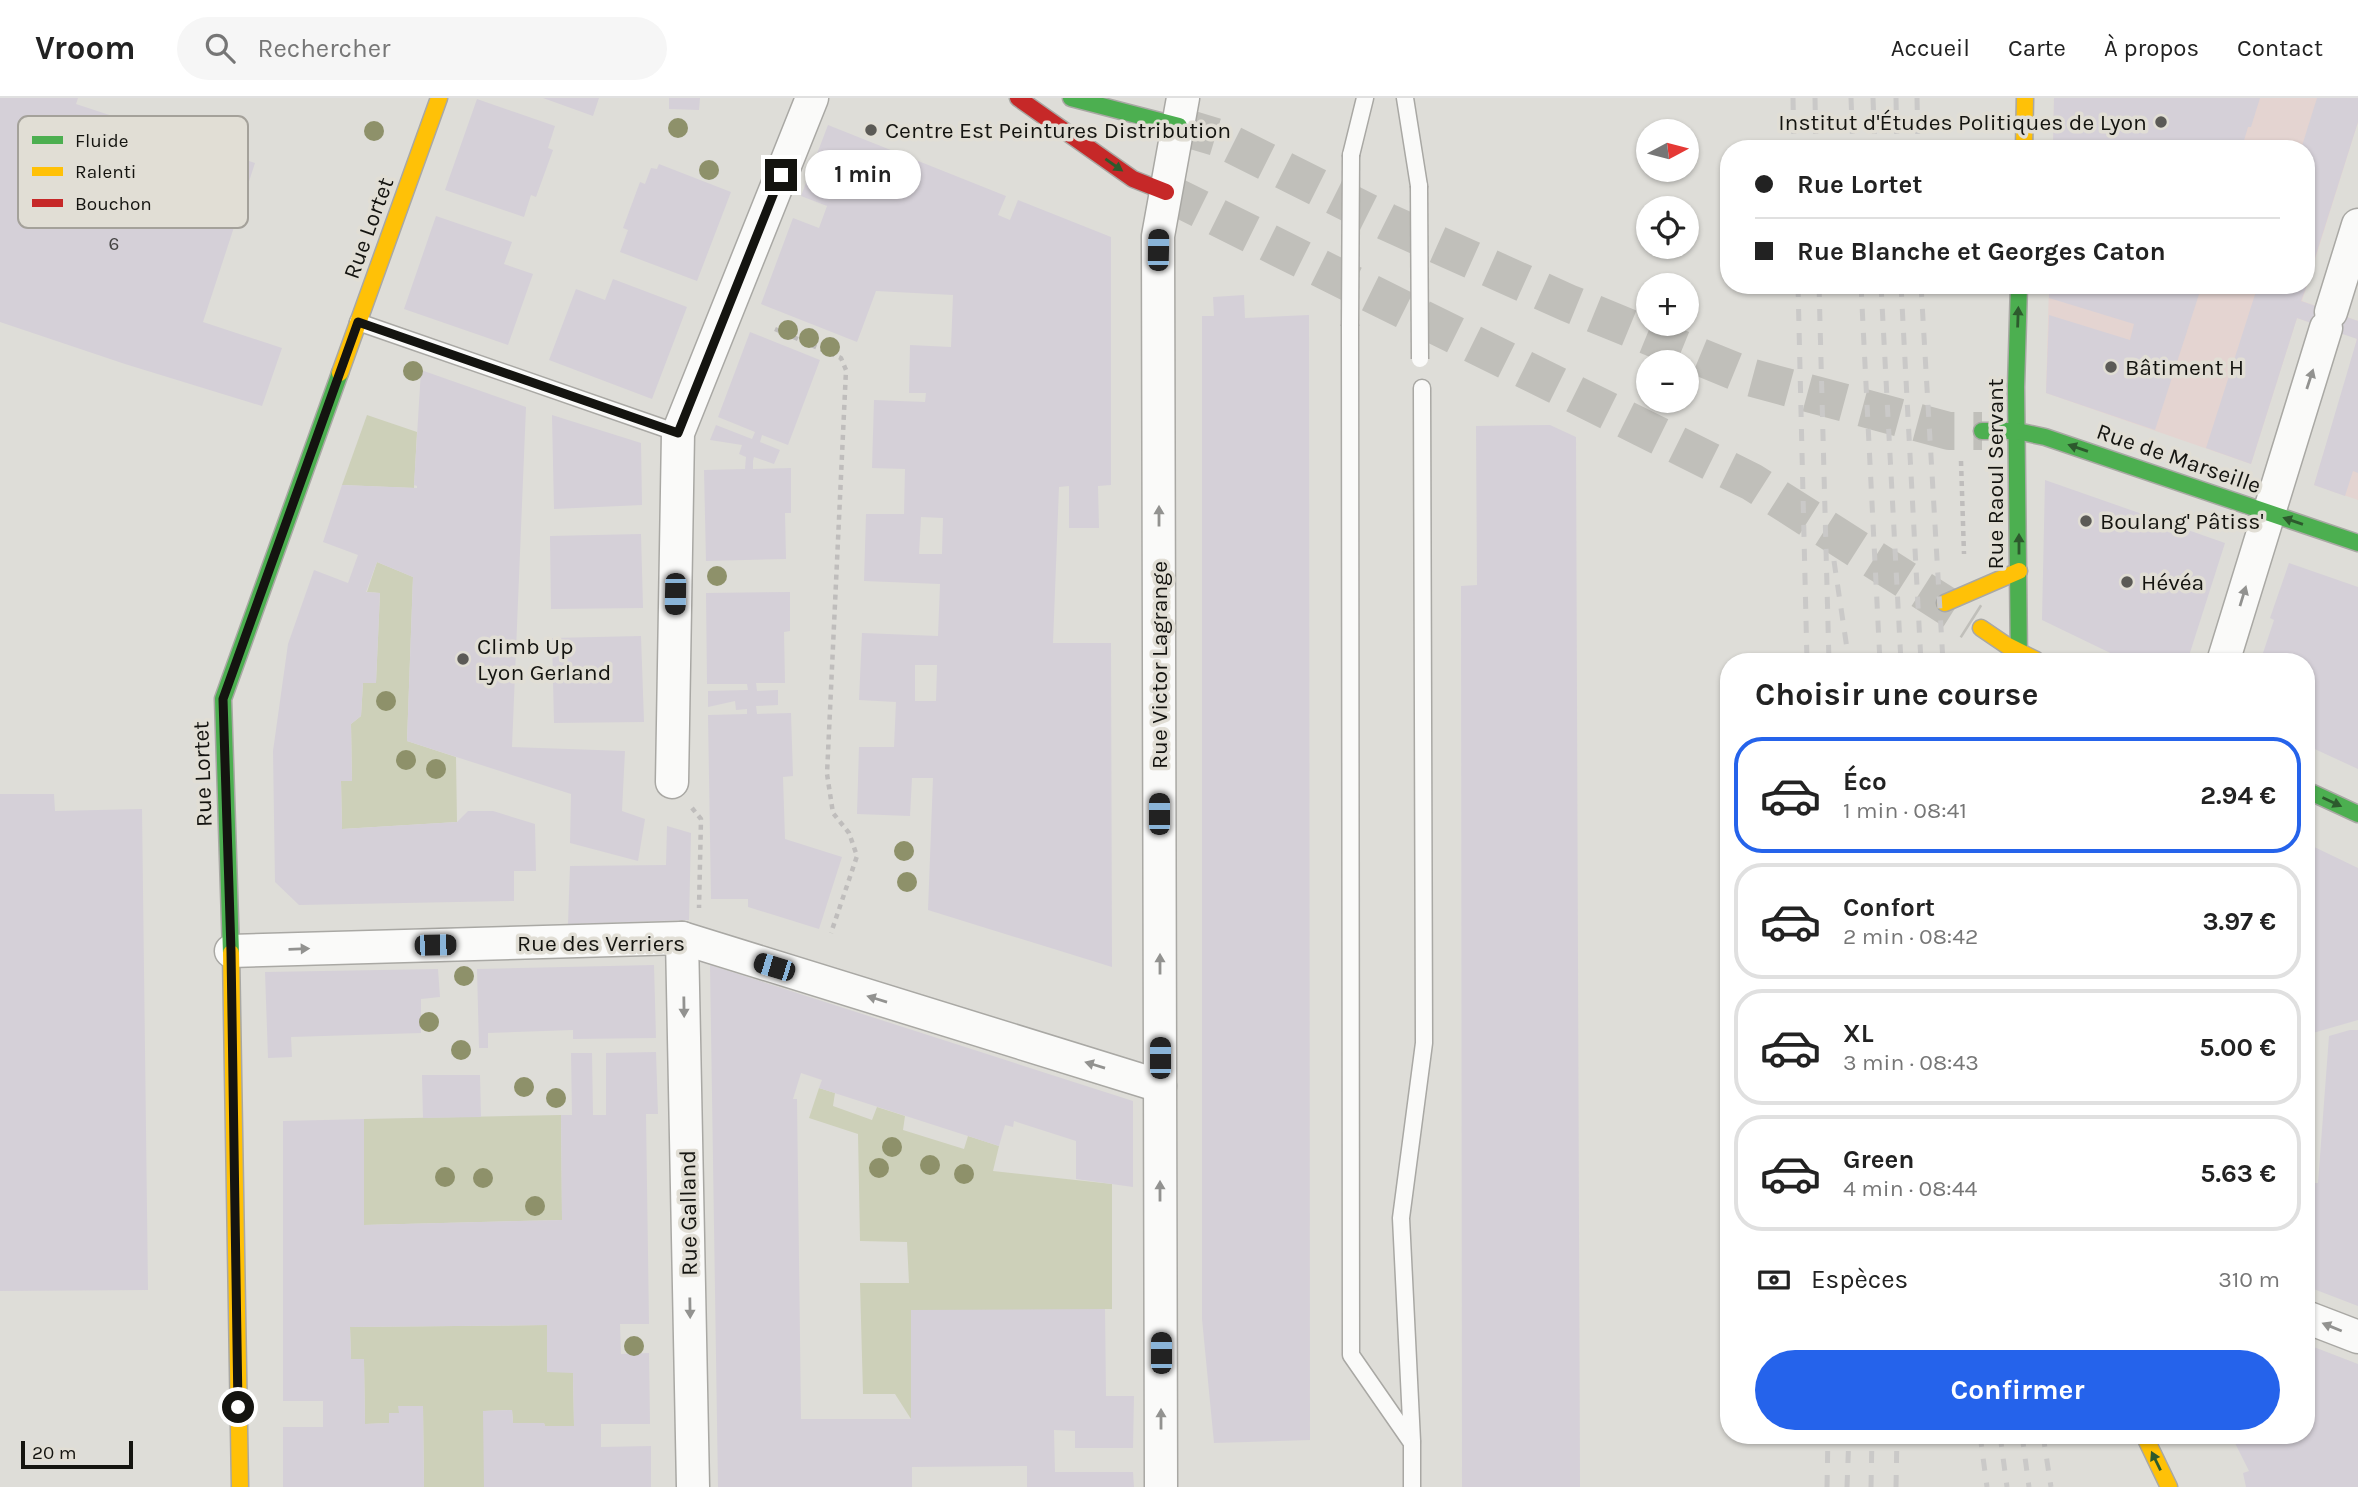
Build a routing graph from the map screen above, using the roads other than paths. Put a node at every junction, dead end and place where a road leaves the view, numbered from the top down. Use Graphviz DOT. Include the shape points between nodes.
graph roads {
  1 [pos="439,98"];
  2 [pos="812,98"];
  3 [pos="1018,98"];
  4 [pos="1071,98"];
  5 [pos="1365,98"];
  6 [pos="1405,98"];
  7 [pos="2025,98"];
  8 [pos="1181,112"];
  9 [pos="2024,140"];
  10 [pos="1166,191"];
  11 [pos="2358,225"];
  12 [pos="2020,294"];
  13 [pos="358,322"];
  14 [pos="1420,359"];
  15 [pos="1422,388"];
  16 [pos="1982,431"];
  17 [pos="2017,431"];
  18 [pos="678,433"];
  19 [pos="2268,513"];
  20 [pos="2358,544"];
  21 [pos="2019,571"];
  22 [pos="1945,603"];
  23 [pos="1981,628"];
  24 [pos="2015,653"];
  25 [pos="2019,653"];
  26 [pos="2226,653"];
  27 [pos="673,782"];
  28 [pos="2315,794"];
  29 [pos="2358,814"];
  30 [pos="690,941"];
  31 [pos="231,951"];
  32 [pos="1160,1086"];
  33 [pos="2315,1320"];
  34 [pos="2358,1337"];
  35 [pos="1412,1443"];
  36 [pos="2148,1444"];
  37 [pos="240,1487"];
  38 [pos="693,1487"];
  39 [pos="1161,1487"];
  40 [pos="1412,1487"];
  41 [pos="2169,1487"];
  1 -- 13 [label="street, Rue Lortet"];
  2 -- 18 [label="street"];
  3 -- 10 [label="street, one-way" via="1132,178"];
  4 -- 8 [label="street"];
  5 -- 35 [label="lane, bridge" via="1351,155 1351,1354"];
  6 -- 14 [label="lane, bridge" via="1419,186"];
  7 -- 9 [label="street"];
  8 -- 10 [label="street, Rue Victor Lagrange"];
  32 -- 10 [label="street, Rue Victor Lagrange, one-way" via="1158,236"];
  19 -- 11 [label="street, one-way"];
  17 -- 12 [label="street, Rue Raoul Servant, one-way"];
  13 -- 18 [label="lane"];
  13 -- 31 [label="street, Rue Lortet" via="223,699"];
  15 -- 35 [label="lane" via="1424,1043 1401,1218"];
  16 -- 17 [label="street, Rue de Marseille"];
  19 -- 17 [label="street, Rue de Marseille, one-way"];
  21 -- 17 [label="street, Rue Raoul Servant, one-way"];
  18 -- 27 [label="street"];
  20 -- 19 [label="street, Rue de Marseille, one-way"];
  26 -- 19 [label="street, one-way"];
  21 -- 22 [label="street"];
  21 -- 25 [label="street, Rue Raoul Servant"];
  23 -- 24 [label="street"];
  28 -- 29 [label="street, one-way"];
  31 -- 30 [label="street, Rue des Verriers, one-way"];
  32 -- 30 [label="street, Rue des Verriers, one-way"];
  30 -- 38 [label="street, Rue Galland, one-way"];
  31 -- 37 [label="street, Rue Lortet"];
  39 -- 32 [label="street, Rue Victor Lagrange, one-way"];
  34 -- 33 [label="street, one-way"];
  35 -- 40 [label="lane"];
  41 -- 36 [label="street, one-way"];
}
